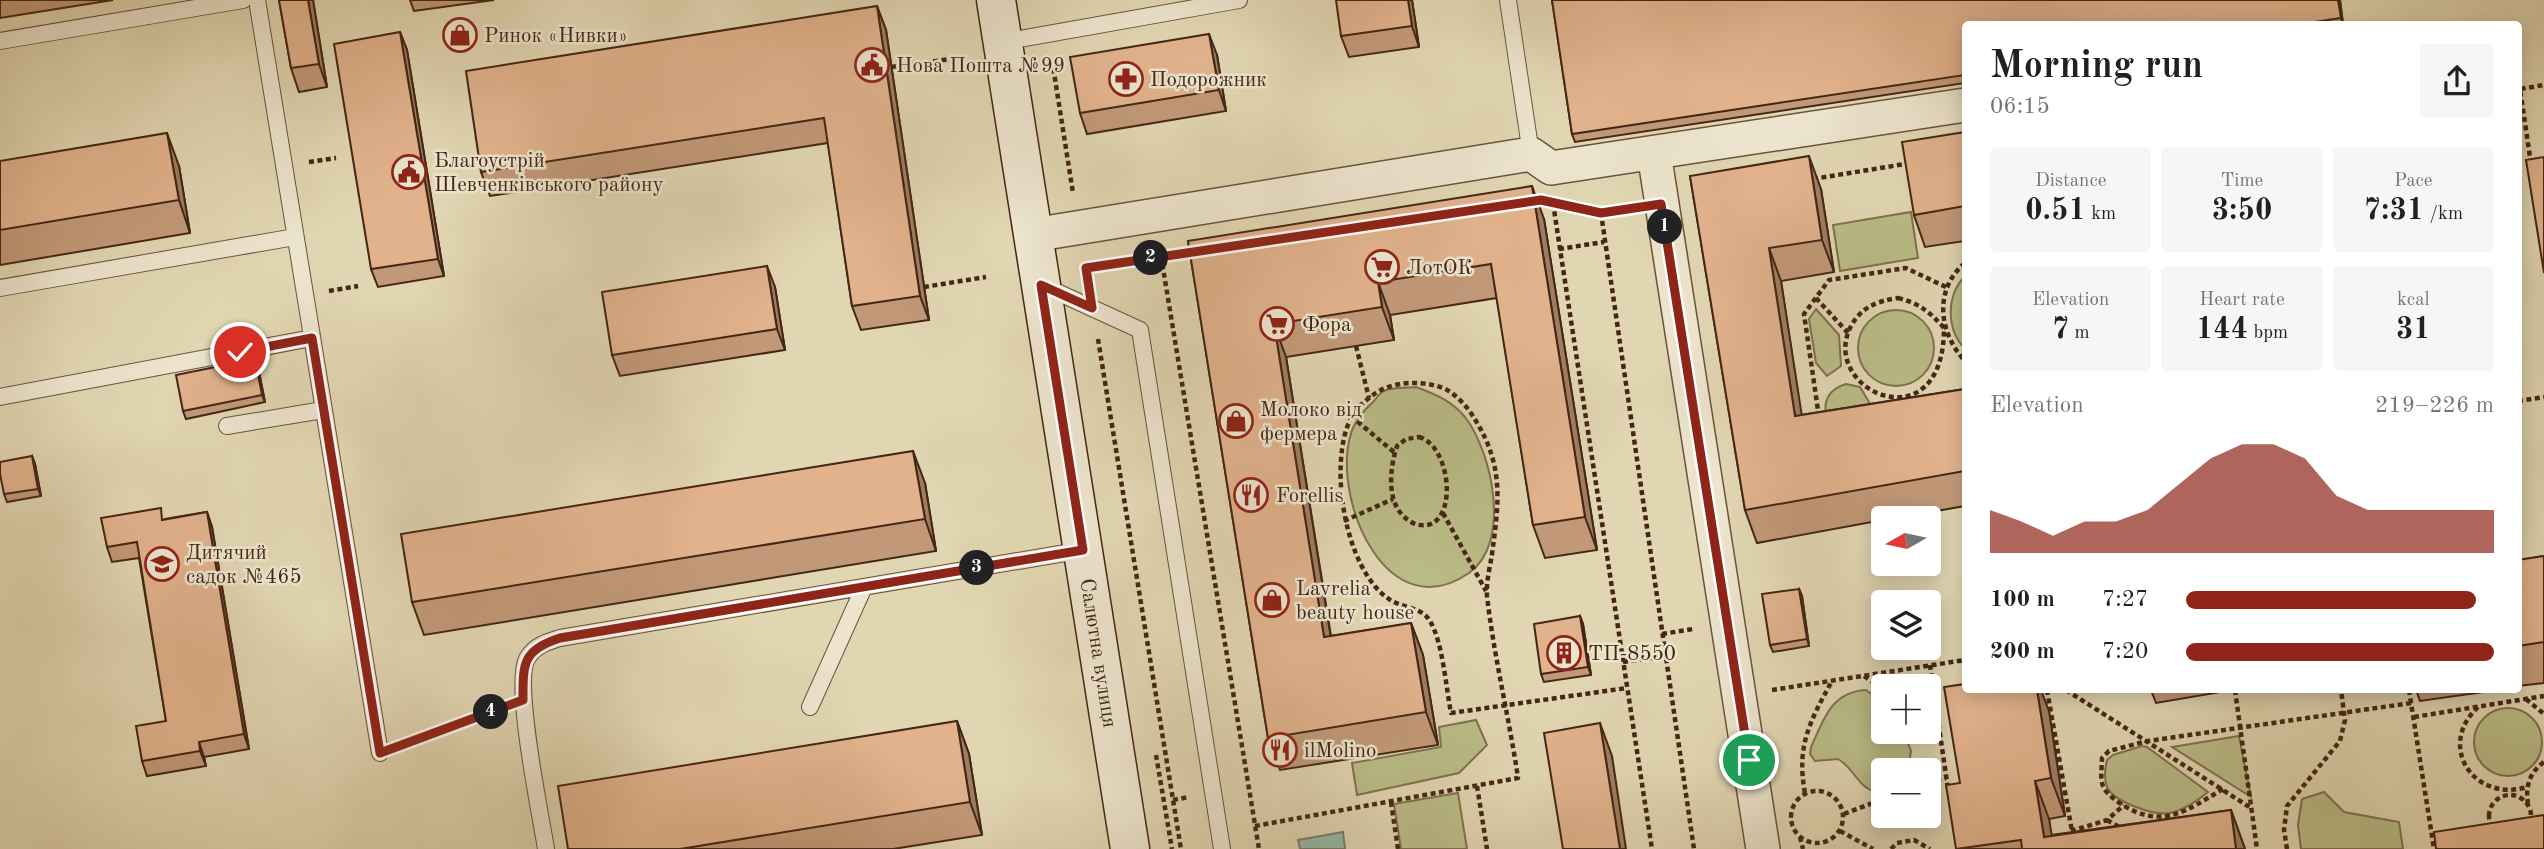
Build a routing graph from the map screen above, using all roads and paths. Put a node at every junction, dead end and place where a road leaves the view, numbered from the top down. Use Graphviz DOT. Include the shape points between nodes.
graph roads {
  1 [pos="243,0"];
  2 [pos="257,0"];
  3 [pos="996,0"];
  4 [pos="1238,0"];
  5 [pos="1508,0"];
  6 [pos="1048,33"];
  7 [pos="0,41"];
  8 [pos="1003,42"];
  9 [pos="951,59"];
  10 [pos="891,67"];
  11 [pos="2544,85"];
  12 [pos="2522,89"];
  13 [pos="2522,103"];
  14 [pos="1962,106"];
  15 [pos="1654,153"];
  16 [pos="1531,154"];
  17 [pos="1915,162"];
  18 [pos="2531,165"];
  19 [pos="1801,181"];
  20 [pos="1541,200"];
  21 [pos="1553,202"];
  22 [pos="1661,204"];
  23 [pos="1601,213"];
  24 [pos="1079,227"];
  25 [pos="1033,235"];
  26 [pos="295,237"];
  27 [pos="1604,242"];
  28 [pos="1559,249"];
  29 [pos="1201,250"];
  30 [pos="1161,256"];
  31 [pos="1962,266"];
  32 [pos="1086,268"];
  33 [pos="986,276"];
  34 [pos="1041,285"];
  35 [pos="925,287"];
  36 [pos="1946,287"];
  37 [pos="0,288"];
  38 [pos="1816,298"];
  39 [pos="1092,308"];
  40 [pos="1944,328"];
  41 [pos="1848,333"];
  42 [pos="312,338"];
  43 [pos="1356,345"];
  44 [pos="1962,359"];
  45 [pos="1885,396"];
  46 [pos="0,397"];
  47 [pos="2544,397"];
  48 [pos="1368,398"];
  49 [pos="2522,400"];
  50 [pos="1889,406"];
  51 [pos="323,410"];
  52 [pos="1351,416"];
  53 [pos="1819,421"];
  54 [pos="227,426"];
  55 [pos="1395,453"];
  56 [pos="1393,499"];
  57 [pos="1443,513"];
  58 [pos="1344,522"];
  59 [pos="1083,550"];
  60 [pos="864,587"];
  61 [pos="1487,592"];
  62 [pos="1665,656"];
  63 [pos="1962,660"];
  64 [pos="1623,662"];
  65 [pos="1930,665"];
  66 [pos="1931,674"];
  67 [pos="1864,676"];
  68 [pos="1832,681"];
  69 [pos="1871,681"];
  70 [pos="1627,688"];
  71 [pos="1767,691"];
  72 [pos="2048,693"];
  73 [pos="2071,693"];
  74 [pos="2235,693"];
  75 [pos="2342,693"];
  76 [pos="2409,693"];
  77 [pos="2544,696"];
  78 [pos="2525,699"];
  79 [pos="523,700"];
  80 [pos="2411,703"];
  81 [pos="810,706"];
  82 [pos="1507,706"];
  83 [pos="2477,707"];
  84 [pos="2345,712"];
  85 [pos="2544,714"];
  86 [pos="2414,717"];
  87 [pos="2240,727"];
  88 [pos="2148,741"];
  89 [pos="1941,743"];
  90 [pos="380,753"];
  91 [pos="2544,762"];
  92 [pos="1946,778"];
  93 [pos="1941,779"];
  94 [pos="1477,786"];
  95 [pos="2527,787"];
  96 [pos="2223,789"];
  97 [pos="1805,793"];
  98 [pos="1391,802"];
  99 [pos="1950,802"];
  100 [pos="1871,804"];
  101 [pos="2124,806"];
  102 [pos="2529,807"];
  103 [pos="2251,808"];
  104 [pos="1844,814"];
  105 [pos="2107,820"];
  106 [pos="2538,823"];
  107 [pos="1255,826"];
  108 [pos="1840,831"];
  109 [pos="2071,831"];
  110 [pos="2127,831"];
  111 [pos="1800,837"];
  112 [pos="2531,839"];
  113 [pos="2256,840"];
  114 [pos="2243,842"];
  115 [pos="2074,843"];
  116 [pos="2506,843"];
  117 [pos="546,849"];
  118 [pos="1130,849"];
  119 [pos="1181,849"];
  120 [pos="1222,849"];
  121 [pos="1259,849"];
  122 [pos="1398,849"];
  123 [pos="1487,849"];
  124 [pos="1652,849"];
  125 [pos="1693,849"];
  126 [pos="1763,849"];
  127 [pos="1803,849"];
  128 [pos="1873,849"];
  129 [pos="1891,849"];
  130 [pos="1930,849"];
  131 [pos="2257,849"];
  132 [pos="2287,849"];
  133 [pos="2434,849"];
  1 -- 7 [label="lane"];
  2 -- 26 [label="lane"];
  3 -- 8 [label="street, Салютна вулиця"];
  4 -- 6 [label="lane"];
  5 -- 16 [label="lane"];
  6 -- 8 [label="lane"];
  6 -- 24 [label="path"];
  8 -- 25 [label="street, Салютна вулиця"];
  9 -- 10 [label="path"];
  11 -- 12 [label="path"];
  13 -- 18 [label="path"];
  14 -- 15 [label="street"];
  15 -- 16 [label="street" via="1551,168"];
  15 -- 22 [label="street"];
  16 -- 24 [label="street"];
  17 -- 19 [label="path"];
  20 -- 21 [label="path"];
  21 -- 23 [label="path"];
  21 -- 28 [label="path"];
  22 -- 23 [label="path"];
  22 -- 126 [label="street"];
  23 -- 27 [label="path"];
  24 -- 25 [label="street"];
  24 -- 32 [label="path"];
  25 -- 34 [label="street, Салютна вулиця"];
  26 -- 37 [label="lane"];
  26 -- 42 [label="lane"];
  27 -- 28 [label="path"];
  27 -- 62 [label="path"];
  28 -- 64 [label="path"];
  29 -- 30 [label="path"];
  30 -- 32 [label="path"];
  30 -- 107 [label="path"];
  31 -- 36 [label="path"];
  32 -- 39 [label="path"];
  33 -- 35 [label="path"];
  34 -- 39 [label="lane"];
  34 -- 59 [label="street, Салютна вулиця"];
  36 -- 38 [label="path" via="1906,268 1829,280"];
  36 -- 40 [label="path"];
  38 -- 41 [label="path"];
  38 -- 53 [label="path" via="1804,314"];
  39 -- 119 [label="path"];
  39 -- 120 [label="lane" via="1140,330"];
  40 -- 41 [label="path" via="1927,310 1898,298 1867,307"];
  40 -- 44 [label="path"];
  40 -- 45 [label="path" via="1944,354 1930,383 1916,393"];
  41 -- 45 [label="path" via="1849,365 1863,385"];
  42 -- 46 [label="lane"];
  42 -- 51 [label="lane"];
  43 -- 48 [label="path"];
  45 -- 50 [label="path"];
  47 -- 49 [label="path"];
  48 -- 52 [label="path"];
  48 -- 61 [label="path" via="1385,386 1415,383 1444,388 1468,407 1489,442 1500,496"];
  51 -- 54 [label="lane"];
  51 -- 90 [label="lane"];
  52 -- 55 [label="path"];
  52 -- 58 [label="path" via="1343,440"];
  55 -- 56 [label="path"];
  55 -- 57 [label="path" via="1406,439 1431,440 1445,466"];
  56 -- 57 [label="path" via="1403,517 1417,525 1433,523"];
  56 -- 58 [label="path"];
  57 -- 61 [label="path"];
  58 -- 82 [label="path" via="1371,579 1389,599 1429,619 1451,713"];
  59 -- 60 [label="lane"];
  59 -- 118 [label="street, Салютна вулиця"];
  60 -- 79 [label="lane" via="560,638 540,645 527,658"];
  60 -- 81 [label="lane"];
  61 -- 82 [label="path"];
  62 -- 64 [label="path"];
  62 -- 125 [label="path"];
  63 -- 65 [label="path"];
  64 -- 70 [label="path"];
  65 -- 66 [label="path"];
  65 -- 67 [label="path"];
  67 -- 68 [label="path"];
  67 -- 69 [label="path"];
  68 -- 71 [label="path"];
  68 -- 97 [label="path" via="1802,744"];
  70 -- 82 [label="path"];
  70 -- 124 [label="path"];
  72 -- 109 [label="path"];
  73 -- 88 [label="path"];
  74 -- 87 [label="path"];
  75 -- 84 [label="path"];
  76 -- 80 [label="path"];
  77 -- 78 [label="path"];
  78 -- 83 [label="path"];
  78 -- 85 [label="path"];
  79 -- 90 [label="path"];
  79 -- 117 [label="lane"];
  80 -- 84 [label="path"];
  80 -- 86 [label="path"];
  82 -- 94 [label="path" via="1518,778"];
  83 -- 86 [label="path"];
  83 -- 95 [label="path" via="2462,729 2460,745 2471,774 2498,790"];
  84 -- 87 [label="path"];
  84 -- 132 [label="path" via="2340,741 2287,806"];
  86 -- 133 [label="path"];
  87 -- 88 [label="path"];
  87 -- 103 [label="path"];
  88 -- 96 [label="path"];
  88 -- 101 [label="path" via="2109,751 2102,758 2101,785"];
  89 -- 92 [label="path"];
  91 -- 95 [label="path" via="2530,776"];
  92 -- 93 [label="path"];
  92 -- 99 [label="path"];
  94 -- 98 [label="path"];
  94 -- 123 [label="path"];
  95 -- 102 [label="path"];
  96 -- 101 [label="path" via="2169,817 2137,814"];
  96 -- 103 [label="path"];
  97 -- 104 [label="path" via="1830,793"];
  97 -- 111 [label="path" via="1791,814"];
  98 -- 107 [label="path"];
  98 -- 122 [label="path"];
  100 -- 104 [label="path"];
  101 -- 105 [label="path"];
  102 -- 102 [label="path" via="2530,821 2522,832 2502,835 2492,826 2489,813 2500,797 2513,795"];
  102 -- 106 [label="path"];
  103 -- 113 [label="path"];
  104 -- 108 [label="path"];
  105 -- 109 [label="path"];
  105 -- 110 [label="path"];
  107 -- 121 [label="path"];
  108 -- 111 [label="path" via="1826,842"];
  108 -- 128 [label="path"];
  109 -- 115 [label="path"];
  111 -- 127 [label="path"];
  112 -- 116 [label="path"];
  113 -- 114 [label="path"];
  113 -- 131 [label="path"];
  129 -- 130 [label="path" via="1913,839"];
}
